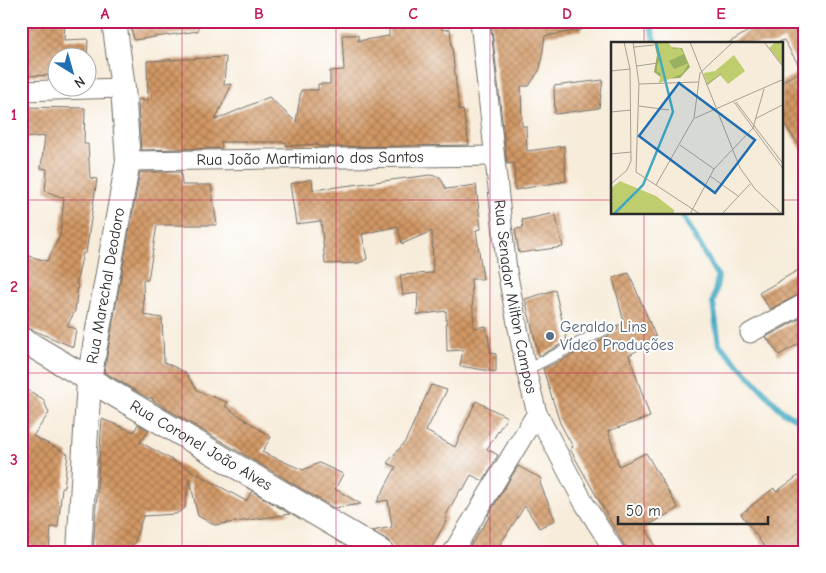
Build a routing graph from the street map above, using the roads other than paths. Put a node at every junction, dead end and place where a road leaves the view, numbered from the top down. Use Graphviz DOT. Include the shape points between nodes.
graph roads {
  1 [pos="114,21"];
  2 [pos="480,21"];
  3 [pos="124,88"];
  4 [pos="21,92"];
  5 [pos="494,156"];
  6 [pos="128,161"];
  7 [pos="805,303"];
  8 [pos="606,329"];
  9 [pos="750,333"];
  10 [pos="21,339"];
  11 [pos="526,370"];
  12 [pos="89,380"];
  13 [pos="537,413"];
  14 [pos="80,552"];
  15 [pos="381,552"];
  16 [pos="453,552"];
  17 [pos="615,552"];
  1 -- 3 [label="street, Rua Marechal Deodoro"];
  2 -- 5 [label="street, Rua Senador Milton Campos"];
  3 -- 4 [label="street"];
  3 -- 6 [label="street, Rua Marechal Deodoro"];
  5 -- 6 [label="street, Rua João Martimiano dos Santos"];
  5 -- 11 [label="street, Rua Senador Milton Campos" via="507,271"];
  6 -- 12 [label="street, Rua Marechal Deodoro"];
  7 -- 9 [label="street"];
  8 -- 11 [label="lane"];
  10 -- 12 [label="street, Rua Coronel João Alves"];
  11 -- 13 [label="street, Rua Senador Milton Campos"];
  12 -- 14 [label="street, Rua Marechal Deodoro"];
  12 -- 15 [label="street, Rua Coronel João Alves"];
  13 -- 16 [label="street"];
  13 -- 17 [label="street, Rua Senador Milton Campos" via="584,503"];
}
